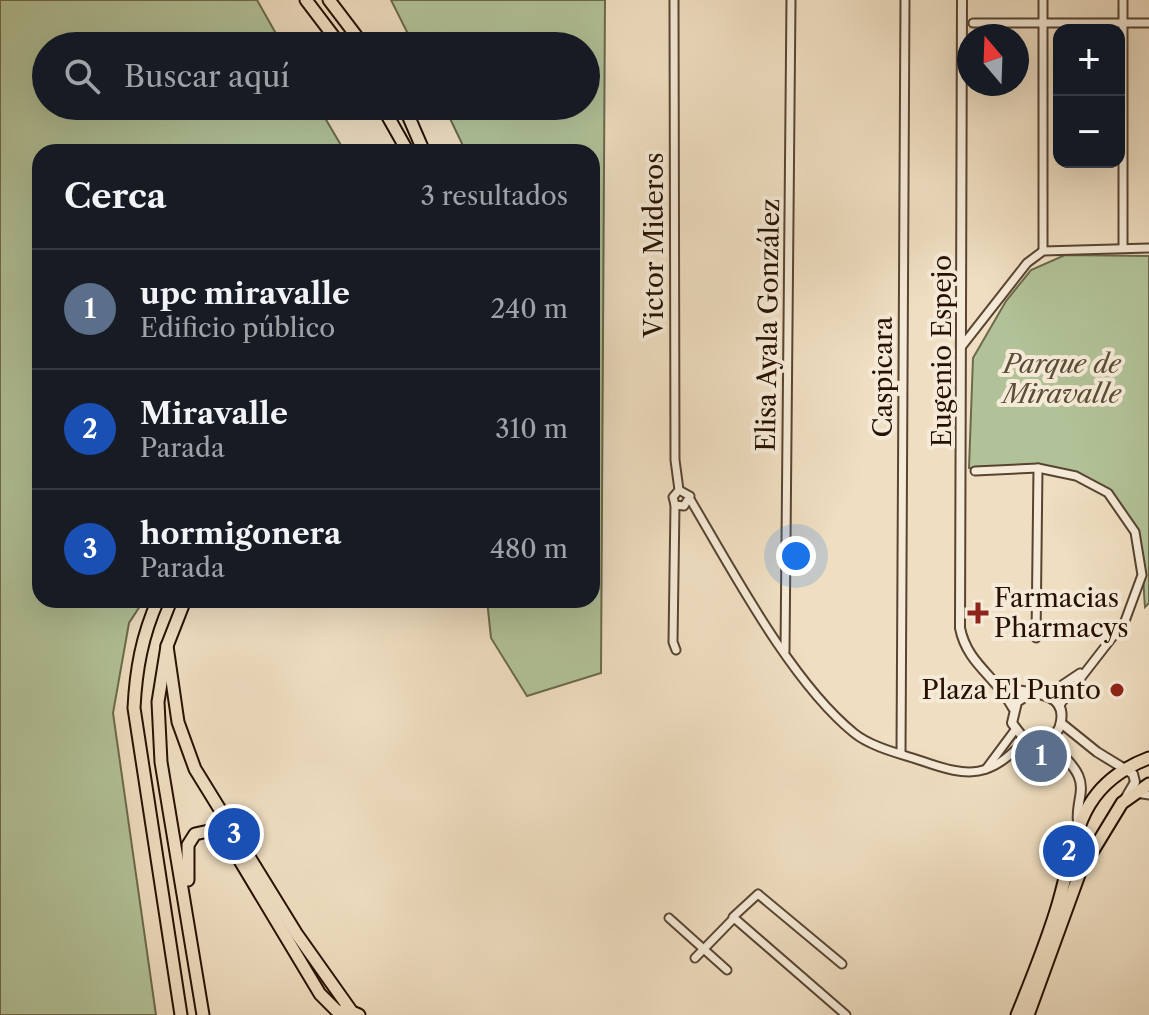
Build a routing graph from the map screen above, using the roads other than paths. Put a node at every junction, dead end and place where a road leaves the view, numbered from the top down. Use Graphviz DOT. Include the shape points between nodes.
graph roads {
  1 [pos="306,0"];
  2 [pos="329,0"];
  3 [pos="674,0"];
  4 [pos="791,0"];
  5 [pos="905,0"];
  6 [pos="962,0"];
  7 [pos="1043,0"];
  8 [pos="1123,0"];
  9 [pos="1043,22"];
  10 [pos="973,23"];
  11 [pos="1123,23"];
  12 [pos="1149,23"];
  13 [pos="330,32"];
  14 [pos="353,32"];
  15 [pos="390,120"];
  16 [pos="410,120"];
  17 [pos="403,144"];
  18 [pos="421,144"];
  19 [pos="1123,247"];
  20 [pos="1149,248"];
  21 [pos="1043,251"];
  22 [pos="962,346"];
  23 [pos="1038,468"];
  24 [pos="975,471"];
  25 [pos="679,490"];
  26 [pos="690,499"];
  27 [pos="675,505"];
  28 [pos="155,608"];
  29 [pos="182,608"];
  30 [pos="784,612"];
  31 [pos="765,620"];
  32 [pos="1036,638"];
  33 [pos="167,646"];
  34 [pos="676,650"];
  35 [pos="785,651"];
  36 [pos="1082,672"];
  37 [pos="1001,687"];
  38 [pos="1031,693"];
  39 [pos="1047,695"];
  40 [pos="1059,706"];
  41 [pos="1013,708"];
  42 [pos="1061,723"];
  43 [pos="1015,730"];
  44 [pos="1025,740"];
  45 [pos="1046,741"];
  46 [pos="901,754"];
  47 [pos="1149,758"];
  48 [pos="1124,767"];
  49 [pos="986,769"];
  50 [pos="1149,784"];
  51 [pos="1143,794"];
  52 [pos="1122,803"];
  53 [pos="1078,822"];
  54 [pos="1092,850"];
  55 [pos="188,912"];
  56 [pos="669,918"];
  57 [pos="733,919"];
  58 [pos="703,949"];
  59 [pos="695,958"];
  60 [pos="842,964"];
  61 [pos="727,970"];
  62 [pos="356,1013"];
  63 [pos="181,1015"];
  64 [pos="203,1015"];
  65 [pos="846,1015"];
  66 [pos="1017,1015"];
  67 [pos="1028,1015"];
  1 -- 13 [label="main road"];
  2 -- 14 [label="main road"];
  3 -- 25 [label="street, Victor Mideros"];
  4 -- 30 [label="street, Elisa Ayala González"];
  5 -- 46 [label="street, Caspicara"];
  6 -- 22 [label="street, Eugenio Espejo"];
  7 -- 9 [label="street"];
  8 -- 11 [label="street"];
  9 -- 10 [label="street"];
  9 -- 11 [label="street"];
  9 -- 21 [label="street"];
  11 -- 12 [label="street"];
  11 -- 19 [label="street"];
  15 -- 17 [label="main road"];
  16 -- 18 [label="main road"];
  19 -- 20 [label="street"];
  19 -- 21 [label="street"];
  21 -- 22 [label="street" via="1027,263"];
  22 -- 37 [label="street, Eugenio Espejo" via="960,628 971,659"];
  23 -- 24 [label="street"];
  23 -- 32 [label="street"];
  23 -- 36 [label="street" via="1076,476 1108,493 1135,532 1142,575 1125,621"];
  25 -- 26 [label="street"];
  25 -- 27 [label="street, Victor Mideros"];
  26 -- 27 [label="street" via="684,506"];
  26 -- 31 [label="street"];
  27 -- 34 [label="street, Victor Mideros"];
  28 -- 63 [label="main road" via="144,633 134,708"];
  29 -- 33 [label="main road"];
  30 -- 31 [label="street" via="776,621"];
  30 -- 35 [label="street, Elisa Ayala González"];
  31 -- 35 [label="street"];
  33 -- 55 [label="main road" via="158,702 161,762"];
  33 -- 62 [label="main road" via="178,722 195,769 296,933"];
  35 -- 46 [label="street" via="856,736"];
  36 -- 39 [label="street"];
  36 -- 40 [label="street"];
  37 -- 38 [label="street"];
  37 -- 41 [label="street, Eugenio Espejo"];
  38 -- 39 [label="street"];
  38 -- 41 [label="street"];
  39 -- 40 [label="street"];
  40 -- 42 [label="street"];
  41 -- 43 [label="street"];
  42 -- 45 [label="street"];
  42 -- 48 [label="street"];
  43 -- 44 [label="street"];
  43 -- 49 [label="street"];
  44 -- 45 [label="street"];
  44 -- 49 [label="street" via="1004,762"];
  45 -- 53 [label="street" via="1077,768 1082,786"];
  46 -- 49 [label="street" via="945,769"];
  47 -- 48 [label="main road"];
  48 -- 52 [label="street" via="1135,778"];
  48 -- 53 [label="main road"];
  50 -- 51 [label="main road"];
  51 -- 52 [label="main road"];
  52 -- 54 [label="main road"];
  53 -- 54 [label="street" via="1084,845"];
  53 -- 66 [label="main road" via="1057,909"];
  54 -- 67 [label="main road"];
  55 -- 62 [label="main road" via="188,845 195,834 213,830 227,839 320,994 337,1011"];
  55 -- 64 [label="main road"];
  56 -- 58 [label="street"];
  57 -- 58 [label="street"];
  57 -- 60 [label="street" via="758,894"];
  57 -- 65 [label="street"];
  58 -- 59 [label="street"];
  58 -- 61 [label="street"];
}
